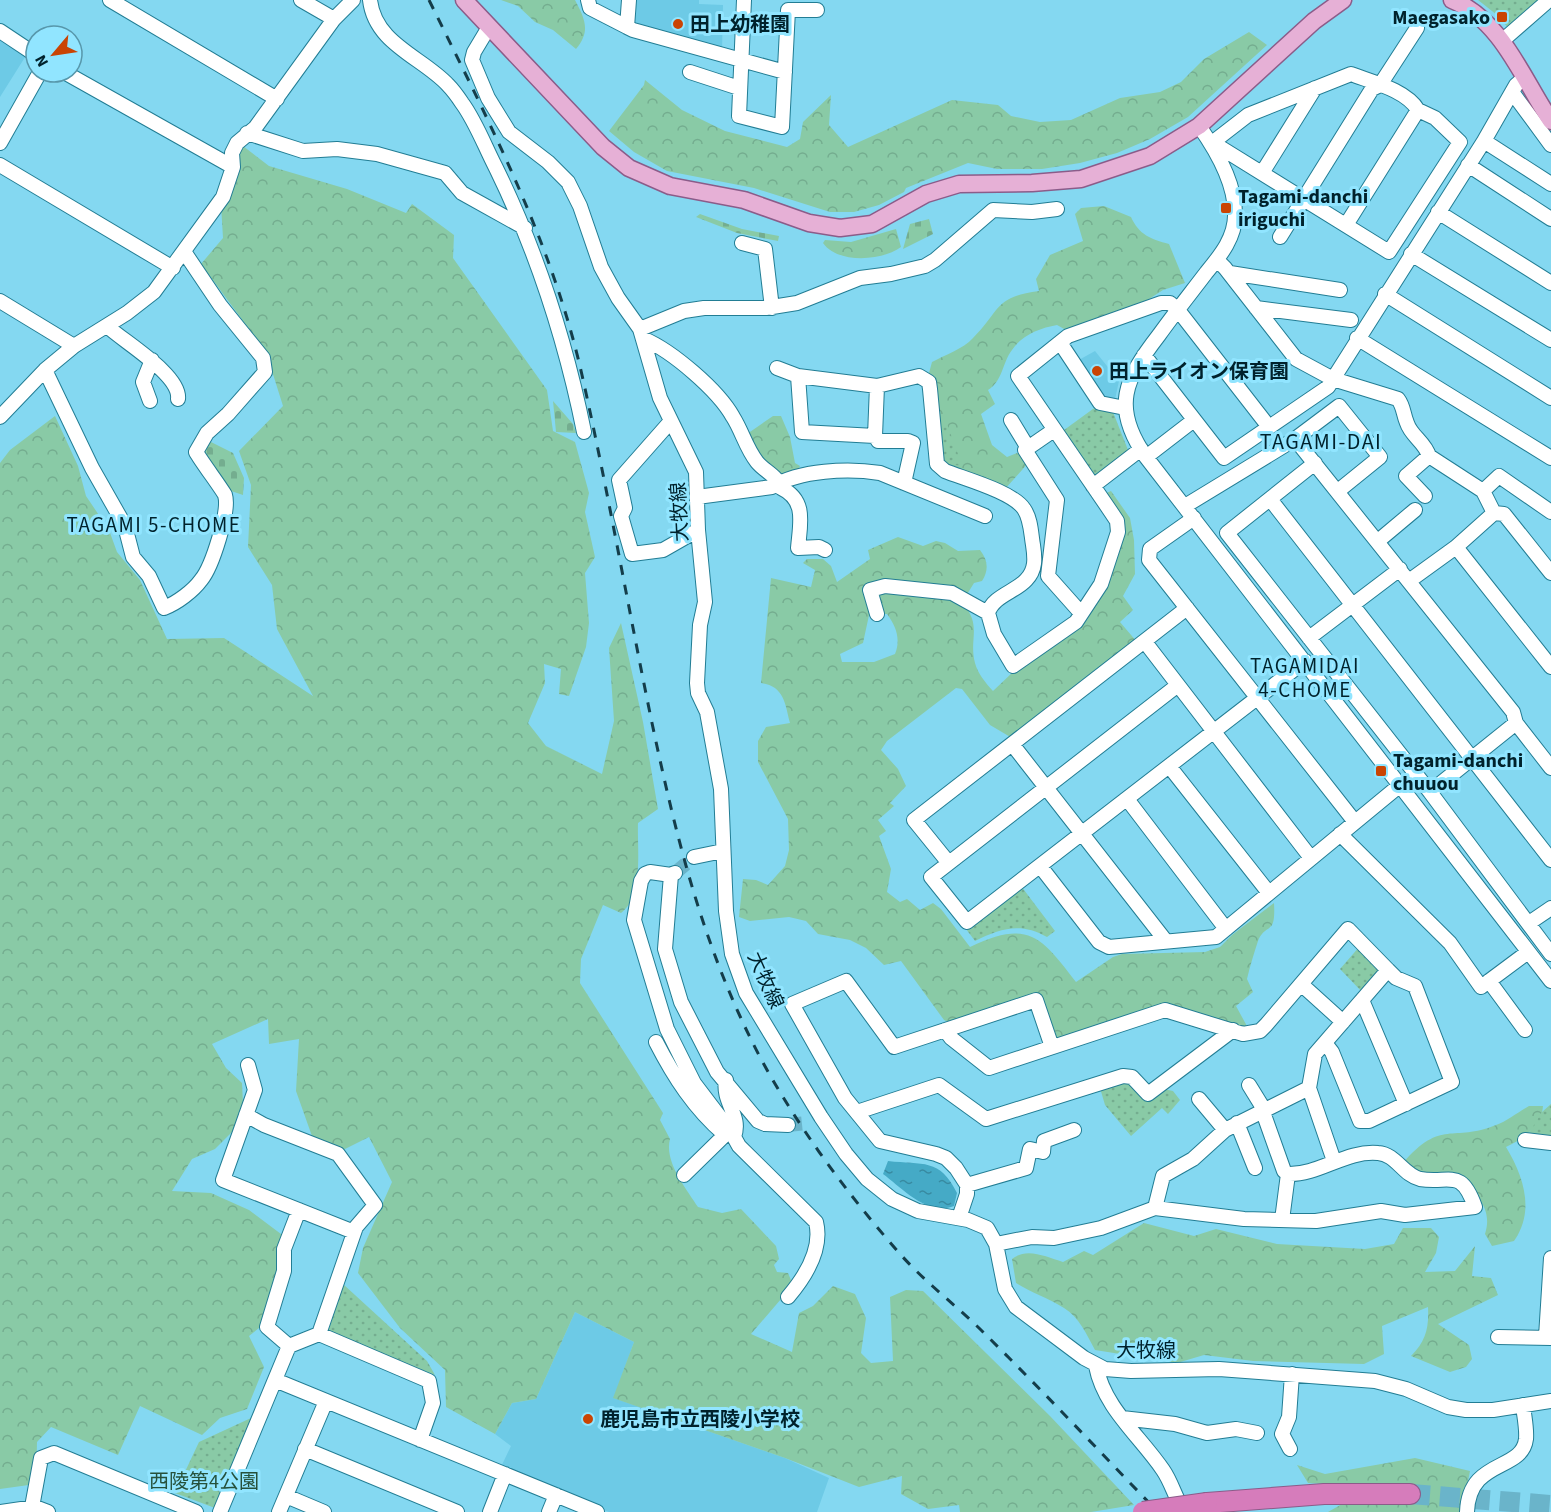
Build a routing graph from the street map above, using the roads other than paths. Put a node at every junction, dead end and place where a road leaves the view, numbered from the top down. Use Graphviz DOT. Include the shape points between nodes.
graph roads {
  1 [pos="110,0"];
  2 [pos="301,0"];
  3 [pos="353,0"];
  4 [pos="370,0"];
  5 [pos="464,0"];
  6 [pos="588,0"];
  7 [pos="628,0"];
  8 [pos="744,0"];
  9 [pos="1343,0"];
  10 [pos="1452,0"];
  11 [pos="1549,3"];
  12 [pos="817,10"];
  13 [pos="334,19"];
  14 [pos="489,27"];
  15 [pos="627,27"];
  16 [pos="1417,28"];
  17 [pos="0,31"];
  18 [pos="1502,41"];
  19 [pos="24,47"];
  20 [pos="740,60"];
  21 [pos="690,72"];
  22 [pos="785,72"];
  23 [pos="1524,78"];
  24 [pos="84,83"];
  25 [pos="33,84"];
  26 [pos="1380,85"];
  27 [pos="740,88"];
  28 [pos="1315,88"];
  29 [pos="1512,92"];
  30 [pos="277,99"];
  31 [pos="1418,110"];
  32 [pos="1548,110"];
  33 [pos="1199,126"];
  34 [pos="247,133"];
  35 [pos="1484,141"];
  36 [pos="0,143"];
  37 [pos="1551,145"];
  38 [pos="1216,148"];
  39 [pos="0,165"];
  40 [pos="1468,165"];
  41 [pos="233,167"];
  42 [pos="1262,174"];
  43 [pos="1551,184"];
  44 [pos="1304,199"];
  45 [pos="1057,209"];
  46 [pos="1438,212"];
  47 [pos="1551,219"];
  48 [pos="1346,225"];
  49 [pos="525,228"];
  50 [pos="1280,237"];
  51 [pos="742,243"];
  52 [pos="185,253"];
  53 [pos="1411,254"];
  54 [pos="1216,260"];
  55 [pos="173,268"];
  56 [pos="1230,273"];
  57 [pos="1551,283"];
  58 [pos="1340,290"];
  59 [pos="1385,294"];
  60 [pos="0,302"];
  61 [pos="772,308"];
  62 [pos="1256,308"];
  63 [pos="1178,310"];
  64 [pos="1351,321"];
  65 [pos="107,326"];
  66 [pos="642,334"];
  67 [pos="1358,338"];
  68 [pos="1551,340"];
  69 [pos="1061,344"];
  70 [pos="75,346"];
  71 [pos="1144,355"];
  72 [pos="152,360"];
  73 [pos="777,368"];
  74 [pos="45,370"];
  75 [pos="798,376"];
  76 [pos="1333,379"];
  77 [pos="877,386"];
  78 [pos="1551,398"];
  79 [pos="178,399"];
  80 [pos="150,401"];
  81 [pos="1125,408"];
  82 [pos="0,417"];
  83 [pos="1011,420"];
  84 [pos="1194,420"];
  85 [pos="671,421"];
  86 [pos="1269,427"];
  87 [pos="1054,430"];
  88 [pos="584,432"];
  89 [pos="875,436"];
  90 [pos="1295,439"];
  91 [pos="1028,448"];
  92 [pos="1143,453"];
  93 [pos="1430,456"];
  94 [pos="1551,458"];
  95 [pos="1315,463"];
  96 [pos="779,482"];
  97 [pos="904,483"];
  98 [pos="1093,486"];
  99 [pos="1338,490"];
  100 [pos="1483,491"];
  101 [pos="1425,496"];
  102 [pos="697,497"];
  103 [pos="1270,499"];
  104 [pos="1185,506"];
  105 [pos="1415,510"];
  106 [pos="1551,512"];
  107 [pos="1494,513"];
  108 [pos="985,516"];
  109 [pos="1194,518"];
  110 [pos="698,530"];
  111 [pos="1378,541"];
  112 [pos="1456,547"];
  113 [pos="825,550"];
  114 [pos="1400,569"];
  115 [pos="1551,573"];
  116 [pos="1409,581"];
  117 [pos="1354,605"];
  118 [pos="1187,608"];
  119 [pos="1080,612"];
  120 [pos="988,613"];
  121 [pos="877,614"];
  122 [pos="1309,638"];
  123 [pos="1145,642"];
  124 [pos="1305,661"];
  125 [pos="1551,666"];
  126 [pos="1178,685"];
  127 [pos="1257,698"];
  128 [pos="1516,723"];
  129 [pos="1213,732"];
  130 [pos="1012,744"];
  131 [pos="1473,758"];
  132 [pos="1169,766"];
  133 [pos="1551,768"];
  134 [pos="1399,786"];
  135 [pos="1046,787"];
  136 [pos="1430,792"];
  137 [pos="1126,799"];
  138 [pos="1355,822"];
  139 [pos="1082,834"];
  140 [pos="1340,834"];
  141 [pos="723,851"];
  142 [pos="694,857"];
  143 [pos="1311,858"];
  144 [pos="1551,860"];
  145 [pos="948,862"];
  146 [pos="1040,866"];
  147 [pos="1269,893"];
  148 [pos="1551,908"];
  149 [pos="1529,923"];
  150 [pos="1226,928"];
  151 [pos="1165,940"];
  152 [pos="1528,952"];
  153 [pos="1551,954"];
  154 [pos="1388,970"];
  155 [pos="1489,981"];
  156 [pos="1551,981"];
  157 [pos="1301,984"];
  158 [pos="1362,1000"];
  159 [pos="1343,1022"];
  160 [pos="945,1030"];
  161 [pos="1233,1030"];
  162 [pos="1526,1030"];
  163 [pos="656,1042"];
  164 [pos="1325,1043"];
  165 [pos="1052,1047"];
  166 [pos="248,1065"];
  167 [pos="726,1080"];
  168 [pos="1249,1085"];
  169 [pos="1309,1088"];
  170 [pos="1199,1099"];
  171 [pos="1406,1104"];
  172 [pos="857,1112"];
  173 [pos="1264,1112"];
  174 [pos="246,1115"];
  175 [pos="820,1117"];
  176 [pos="807,1123"];
  177 [pos="788,1125"];
  178 [pos="1231,1127"];
  179 [pos="1074,1130"];
  180 [pos="729,1133"];
  181 [pos="1525,1140"];
  182 [pos="1551,1143"];
  183 [pos="1334,1161"];
  184 [pos="1254,1168"];
  185 [pos="1288,1174"];
  186 [pos="684,1175"];
  187 [pos="967,1185"];
  188 [pos="1155,1208"];
  189 [pos="299,1210"];
  190 [pos="959,1218"];
  191 [pos="1282,1220"];
  192 [pos="354,1232"];
  193 [pos="996,1244"];
  194 [pos="1551,1258"];
  195 [pos="788,1297"];
  196 [pos="319,1334"];
  197 [pos="1498,1337"];
  198 [pos="1548,1338"];
  199 [pos="289,1346"];
  200 [pos="1096,1366"];
  201 [pos="1292,1374"];
  202 [pos="275,1380"];
  203 [pos="326,1401"];
  204 [pos="1551,1401"];
  205 [pos="1523,1405"];
  206 [pos="1122,1418"];
  207 [pos="1257,1433"];
  208 [pos="420,1440"];
  209 [pos="305,1449"];
  210 [pos="1290,1449"];
  211 [pos="505,1474"];
  212 [pos="1410,1494"];
  213 [pos="556,1495"];
  214 [pos="286,1496"];
  215 [pos="32,1507"];
  216 [pos="0,1512"];
  217 [pos="48,1512"];
  218 [pos="196,1512"];
  219 [pos="220,1512"];
  220 [pos="279,1512"];
  221 [pos="324,1512"];
  222 [pos="457,1512"];
  223 [pos="490,1512"];
  224 [pos="549,1512"];
  225 [pos="597,1512"];
  226 [pos="1143,1512"];
  227 [pos="1185,1512"];
  228 [pos="1467,1512"];
  1 -- 30 [label="street"];
  2 -- 13 [label="street"];
  3 -- 13 [label="street"];
  4 -- 49 [label="street" via="380,26 392,41 447,84 469,112"];
  5 -- 14 [label="main road"];
  6 -- 15 [label="street" via="590,8"];
  7 -- 15 [label="street"];
  8 -- 20 [label="street"];
  9 -- 33 [label="main road" via="1314,21"];
  10 -- 18 [label="main road" via="1480,18"];
  11 -- 18 [label="street"];
  12 -- 22 [label="street" via="788,10"];
  13 -- 30 [label="street"];
  14 -- 33 [label="main road" via="603,147 629,168 670,186 744,200 825,227 872,224 926,195 959,184 1054,182 1106,173 1150,156"];
  14 -- 66 [label="street, 大牧線" via="472,60 488,98 509,132 568,182 601,267"];
  15 -- 20 [label="street"];
  16 -- 26 [label="street"];
  17 -- 19 [label="street"];
  18 -- 23 [label="main road"];
  20 -- 22 [label="street"];
  20 -- 27 [label="street"];
  21 -- 27 [label="street"];
  22 -- 27 [label="street" via="782,127 739,116"];
  23 -- 29 [label="street"];
  23 -- 32 [label="main road"];
  24 -- 41 [label="street"];
  25 -- 36 [label="street"];
  26 -- 28 [label="street" via="1351,74"];
  26 -- 31 [label="street"];
  26 -- 44 [label="street" via="1372,89"];
  28 -- 38 [label="street" via="1248,115 1217,139"];
  28 -- 42 [label="street"];
  29 -- 35 [label="street"];
  29 -- 37 [label="street"];
  30 -- 34 [label="street"];
  31 -- 48 [label="street"];
  31 -- 48 [label="street" via="1435,118 1460,142 1389,252"];
  33 -- 38 [label="street"];
  34 -- 41 [label="street" via="232,153"];
  34 -- 49 [label="street" via="303,151 337,149 377,154 445,173 462,193"];
  35 -- 40 [label="street"];
  35 -- 43 [label="street"];
  38 -- 42 [label="street"];
  38 -- 54 [label="street" via="1235,213 1231,237"];
  39 -- 55 [label="street"];
  40 -- 46 [label="street"];
  40 -- 47 [label="street"];
  41 -- 52 [label="street" via="223,197"];
  42 -- 44 [label="street"];
  44 -- 48 [label="street"];
  44 -- 50 [label="street"];
  45 -- 61 [label="street" via="993,210 925,266 860,278 797,303"];
  46 -- 53 [label="street"];
  46 -- 57 [label="street"];
  49 -- 88 [label="street" via="556,316"];
  51 -- 61 [label="street" via="765,249"];
  52 -- 55 [label="street"];
  52 -- 74 [label="street" via="263,358 265,372 207,433 196,452 225,495 225,513 201,580 174,604 164,608 149,576 133,557 125,526 82,449"];
  53 -- 59 [label="street"];
  53 -- 68 [label="street"];
  54 -- 56 [label="street"];
  54 -- 63 [label="street"];
  55 -- 65 [label="street" via="154,292"];
  56 -- 58 [label="street"];
  56 -- 62 [label="street"];
  59 -- 67 [label="street"];
  59 -- 78 [label="street"];
  60 -- 70 [label="street"];
  61 -- 66 [label="street" via="684,311"];
  62 -- 64 [label="street"];
  62 -- 76 [label="street" via="1296,359"];
  63 -- 69 [label="street" via="1170,303 1161,303 1068,336"];
  63 -- 71 [label="street"];
  63 -- 86 [label="street"];
  65 -- 70 [label="street"];
  65 -- 72 [label="street"];
  66 -- 85 [label="street, 大牧線" via="660,398"];
  66 -- 96 [label="street" via="715,394 733,416 758,463"];
  67 -- 76 [label="street"];
  67 -- 94 [label="street"];
  69 -- 81 [label="street" via="1100,403"];
  69 -- 87 [label="street" via="1018,376"];
  70 -- 74 [label="street"];
  71 -- 81 [label="street" via="1128,383"];
  71 -- 84 [label="street"];
  72 -- 79 [label="street" via="176,385"];
  72 -- 80 [label="street" via="143,382"];
  73 -- 75 [label="street"];
  74 -- 82 [label="street"];
  75 -- 77 [label="street"];
  75 -- 89 [label="street" via="802,432"];
  76 -- 86 [label="street" via="1328,387"];
  76 -- 93 [label="street" via="1398,399 1407,425"];
  77 -- 89 [label="street"];
  77 -- 120 [label="street" via="924,378 930,389 937,464 945,471 1013,498 1026,511 1035,559 1032,574 995,601"];
  81 -- 92 [label="street" via="1130,429"];
  83 -- 91 [label="street"];
  84 -- 86 [label="street" via="1224,458"];
  84 -- 92 [label="street"];
  85 -- 102 [label="street, 大牧線" via="693,462"];
  85 -- 110 [label="street" via="619,480 625,508 621,516 632,554 663,550"];
  87 -- 91 [label="street"];
  87 -- 98 [label="street"];
  89 -- 97 [label="street" via="878,441 913,443"];
  90 -- 95 [label="street"];
  90 -- 99 [label="street" via="1339,406 1380,457"];
  90 -- 104 [label="street"];
  91 -- 119 [label="street" via="1025,450 1057,500 1048,576"];
  92 -- 98 [label="street"];
  92 -- 104 [label="street"];
  93 -- 100 [label="street"];
  93 -- 101 [label="street" via="1406,476"];
  95 -- 99 [label="street"];
  95 -- 103 [label="street"];
  96 -- 97 [label="street" via="833,470 864,470"];
  96 -- 102 [label="street" via="772,487"];
  96 -- 113 [label="street" via="799,504 798,548"];
  97 -- 108 [label="street"];
  98 -- 119 [label="street" via="1117,521 1118,532 1101,584"];
  99 -- 111 [label="street"];
  100 -- 106 [label="street" via="1499,476"];
  100 -- 107 [label="street"];
  102 -- 110 [label="street, 大牧線"];
  103 -- 117 [label="street"];
  103 -- 122 [label="street" via="1227,533"];
  104 -- 109 [label="street"];
  105 -- 111 [label="street"];
  107 -- 112 [label="street"];
  107 -- 115 [label="street" via="1504,514"];
  109 -- 118 [label="street" via="1150,549 1149,560"];
  109 -- 124 [label="street"];
  110 -- 141 [label="street, 大牧線" via="705,602 697,683 717,766"];
  111 -- 114 [label="street"];
  112 -- 116 [label="street"];
  112 -- 125 [label="street"];
  114 -- 116 [label="street"];
  114 -- 117 [label="street"];
  116 -- 128 [label="street" via="1513,712"];
  117 -- 122 [label="street"];
  117 -- 131 [label="street"];
  118 -- 123 [label="street"];
  118 -- 127 [label="street"];
  119 -- 120 [label="street" via="1076,622 1013,666 994,634"];
  120 -- 121 [label="street" via="951,593 885,586 870,590"];
  122 -- 136 [label="street"];
  123 -- 126 [label="street"];
  123 -- 130 [label="street"];
  124 -- 127 [label="street"];
  124 -- 134 [label="street"];
  126 -- 129 [label="street"];
  126 -- 135 [label="street"];
  127 -- 129 [label="street"];
  127 -- 138 [label="street"];
  128 -- 131 [label="street"];
  128 -- 133 [label="street"];
  129 -- 132 [label="street"];
  129 -- 143 [label="street"];
  130 -- 135 [label="street"];
  130 -- 145 [label="street" via="914,820"];
  131 -- 136 [label="street"];
  131 -- 144 [label="street"];
  132 -- 137 [label="street"];
  132 -- 147 [label="street"];
  134 -- 138 [label="street"];
  134 -- 152 [label="street"];
  135 -- 139 [label="street"];
  135 -- 145 [label="street"];
  136 -- 149 [label="street"];
  137 -- 139 [label="street"];
  137 -- 150 [label="street"];
  138 -- 140 [label="street"];
  139 -- 146 [label="street"];
  139 -- 151 [label="street"];
  140 -- 143 [label="street"];
  140 -- 155 [label="street" via="1450,944 1481,987"];
  141 -- 142 [label="street"];
  141 -- 175 [label="street, 大牧線" via="728,929 737,972"];
  143 -- 147 [label="street"];
  145 -- 146 [label="street" via="931,876 967,922"];
  146 -- 151 [label="street" via="1099,942 1109,947"];
  147 -- 150 [label="street"];
  148 -- 149 [label="street"];
  149 -- 153 [label="street"];
  150 -- 151 [label="street" via="1210,939"];
  152 -- 155 [label="street"];
  152 -- 156 [label="street"];
  154 -- 157 [label="street" via="1348,929"];
  154 -- 158 [label="street"];
  154 -- 171 [label="street" via="1415,986 1452,1082"];
  155 -- 162 [label="street"];
  157 -- 159 [label="street"];
  157 -- 161 [label="street" via="1260,1030 1243,1034"];
  158 -- 159 [label="street"];
  158 -- 171 [label="street"];
  159 -- 164 [label="street"];
  160 -- 165 [label="street" via="989,1068"];
  160 -- 165 [label="street" via="1036,1000"];
  160 -- 172 [label="street" via="894,1047 846,981 792,1004 845,1098"];
  161 -- 165 [label="street" via="1165,1010"];
  161 -- 172 [label="street" via="1148,1094 1132,1077 1123,1076 986,1119 939,1085"];
  163 -- 180 [label="street" via="670,1071 701,1115"];
  164 -- 169 [label="street" via="1315,1054"];
  164 -- 171 [label="street" via="1360,1121 1369,1121"];
  166 -- 174 [label="street" via="255,1090"];
  167 -- 177 [label="street" via="758,1121"];
  167 -- 180 [label="street" via="723,1093 737,1128"];
  167 -- 180 [label="street" via="717,1072 681,1002 665,949 673,874 645,874 634,920 667,1029 694,1083"];
  168 -- 173 [label="street"];
  169 -- 173 [label="street"];
  169 -- 183 [label="street"];
  170 -- 178 [label="street"];
  172 -- 187 [label="street" via="880,1141 946,1158"];
  173 -- 178 [label="street"];
  173 -- 185 [label="street"];
  174 -- 189 [label="street" via="223,1180"];
  174 -- 192 [label="street" via="338,1154 375,1205"];
  175 -- 176 [label="street"];
  175 -- 190 [label="street, 大牧線" via="856,1166 892,1199 918,1211"];
  178 -- 184 [label="street"];
  178 -- 188 [label="street" via="1193,1159 1162,1176"];
  179 -- 187 [label="street" via="1044,1141 1043,1152 1030,1149 1026,1168"];
  180 -- 186 [label="street"];
  180 -- 195 [label="street" via="816,1222 811,1264"];
  181 -- 182 [label="street"];
  183 -- 185 [label="street"];
  183 -- 191 [label="street" via="1381,1153 1412,1177 1460,1181 1475,1207 1405,1215 1381,1211 1316,1221"];
  185 -- 191 [label="street"];
  187 -- 190 [label="street" via="965,1206"];
  188 -- 191 [label="street"];
  188 -- 193 [label="street" via="1101,1228"];
  189 -- 192 [label="street"];
  189 -- 199 [label="street" via="284,1249 285,1271 267,1327"];
  190 -- 193 [label="street, 大牧線" via="987,1228"];
  192 -- 196 [label="street"];
  193 -- 200 [label="street, 大牧線" via="1001,1278 1016,1307"];
  194 -- 198 [label="street"];
  196 -- 199 [label="street"];
  196 -- 208 [label="street" via="429,1381 433,1403"];
  197 -- 198 [label="street"];
  199 -- 202 [label="street"];
  200 -- 201 [label="street, 大牧線" via="1117,1371 1201,1368"];
  200 -- 206 [label="street" via="1102,1388"];
  201 -- 205 [label="street, 大牧線" via="1375,1381 1466,1410"];
  201 -- 210 [label="street" via="1289,1417 1282,1434"];
  202 -- 203 [label="street"];
  202 -- 219 [label="street"];
  203 -- 208 [label="street"];
  203 -- 209 [label="street"];
  204 -- 205 [label="street, 大牧線"];
  205 -- 228 [label="street" via="1523,1449 1478,1478 1471,1489"];
  206 -- 207 [label="street" via="1207,1432 1236,1429"];
  206 -- 227 [label="street" via="1162,1469"];
  208 -- 211 [label="street"];
  209 -- 214 [label="street"];
  209 -- 222 [label="street"];
  211 -- 213 [label="street"];
  211 -- 223 [label="street"];
  212 -- 226 [label="highway, bridge" via="1324,1494"];
  213 -- 224 [label="street"];
  213 -- 225 [label="street"];
  214 -- 220 [label="street"];
  214 -- 221 [label="street"];
  215 -- 216 [label="street"];
  215 -- 217 [label="street"];
  215 -- 218 [label="street" via="41,1458 54,1453"];
}
